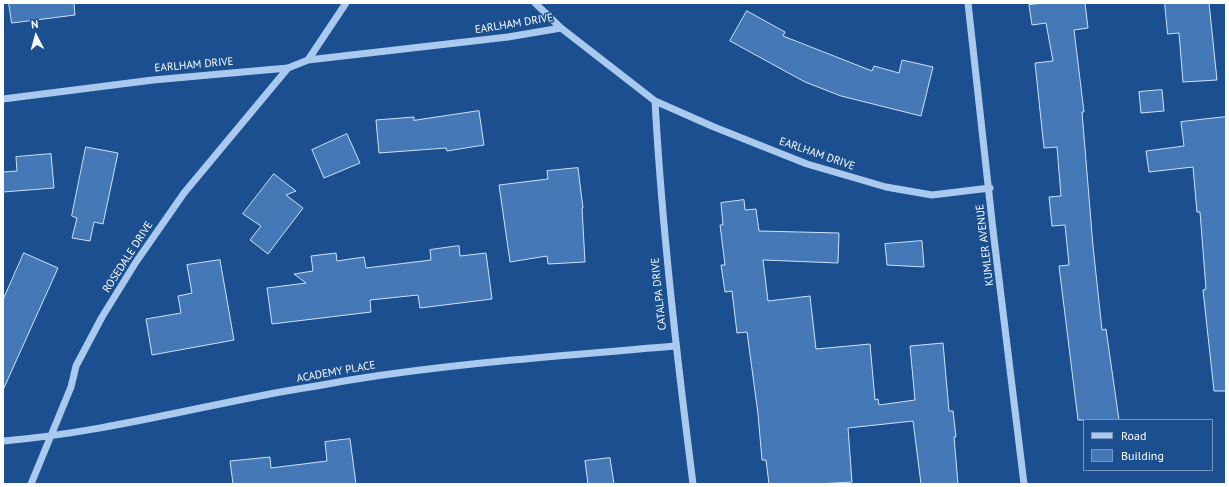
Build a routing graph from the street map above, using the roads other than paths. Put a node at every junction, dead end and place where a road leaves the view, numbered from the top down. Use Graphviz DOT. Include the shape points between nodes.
graph roads {
  1 [pos="346,3"];
  2 [pos="535,3"];
  3 [pos="968,3"];
  4 [pos="561,28"];
  5 [pos="308,60"];
  6 [pos="288,68"];
  7 [pos="3,98"];
  8 [pos="655,101"];
  9 [pos="990,188"];
  10 [pos="675,346"];
  11 [pos="50,437"];
  12 [pos="3,441"];
  13 [pos="31,484"];
  14 [pos="693,484"];
  15 [pos="1024,484"];
  1 -- 5 [label="street"];
  2 -- 4 [label="street"];
  3 -- 9 [label="street, KUMLER AVENUE"];
  4 -- 5 [label="street, EARLHAM DRIVE" via="508,37"];
  4 -- 8 [label="street, EARLHAM DRIVE"];
  5 -- 6 [label="street, EARLHAM DRIVE"];
  6 -- 7 [label="street, EARLHAM DRIVE" via="153,80"];
  6 -- 11 [label="street, ROSEDALE DRIVE" via="184,193 136,262 76,366"];
  8 -- 9 [label="street, EARLHAM DRIVE" via="807,164 886,187 932,194"];
  8 -- 10 [label="street, CATALPA DRIVE" via="660,198"];
  9 -- 15 [label="street, KUMLER AVENUE"];
  10 -- 11 [label="street, ACADEMY PLACE" via="390,374 275,393"];
  10 -- 14 [label="street, CATALPA DRIVE"];
  11 -- 12 [label="street, ACADEMY PLACE"];
  11 -- 13 [label="street, ROSEDALE DRIVE"];
}
